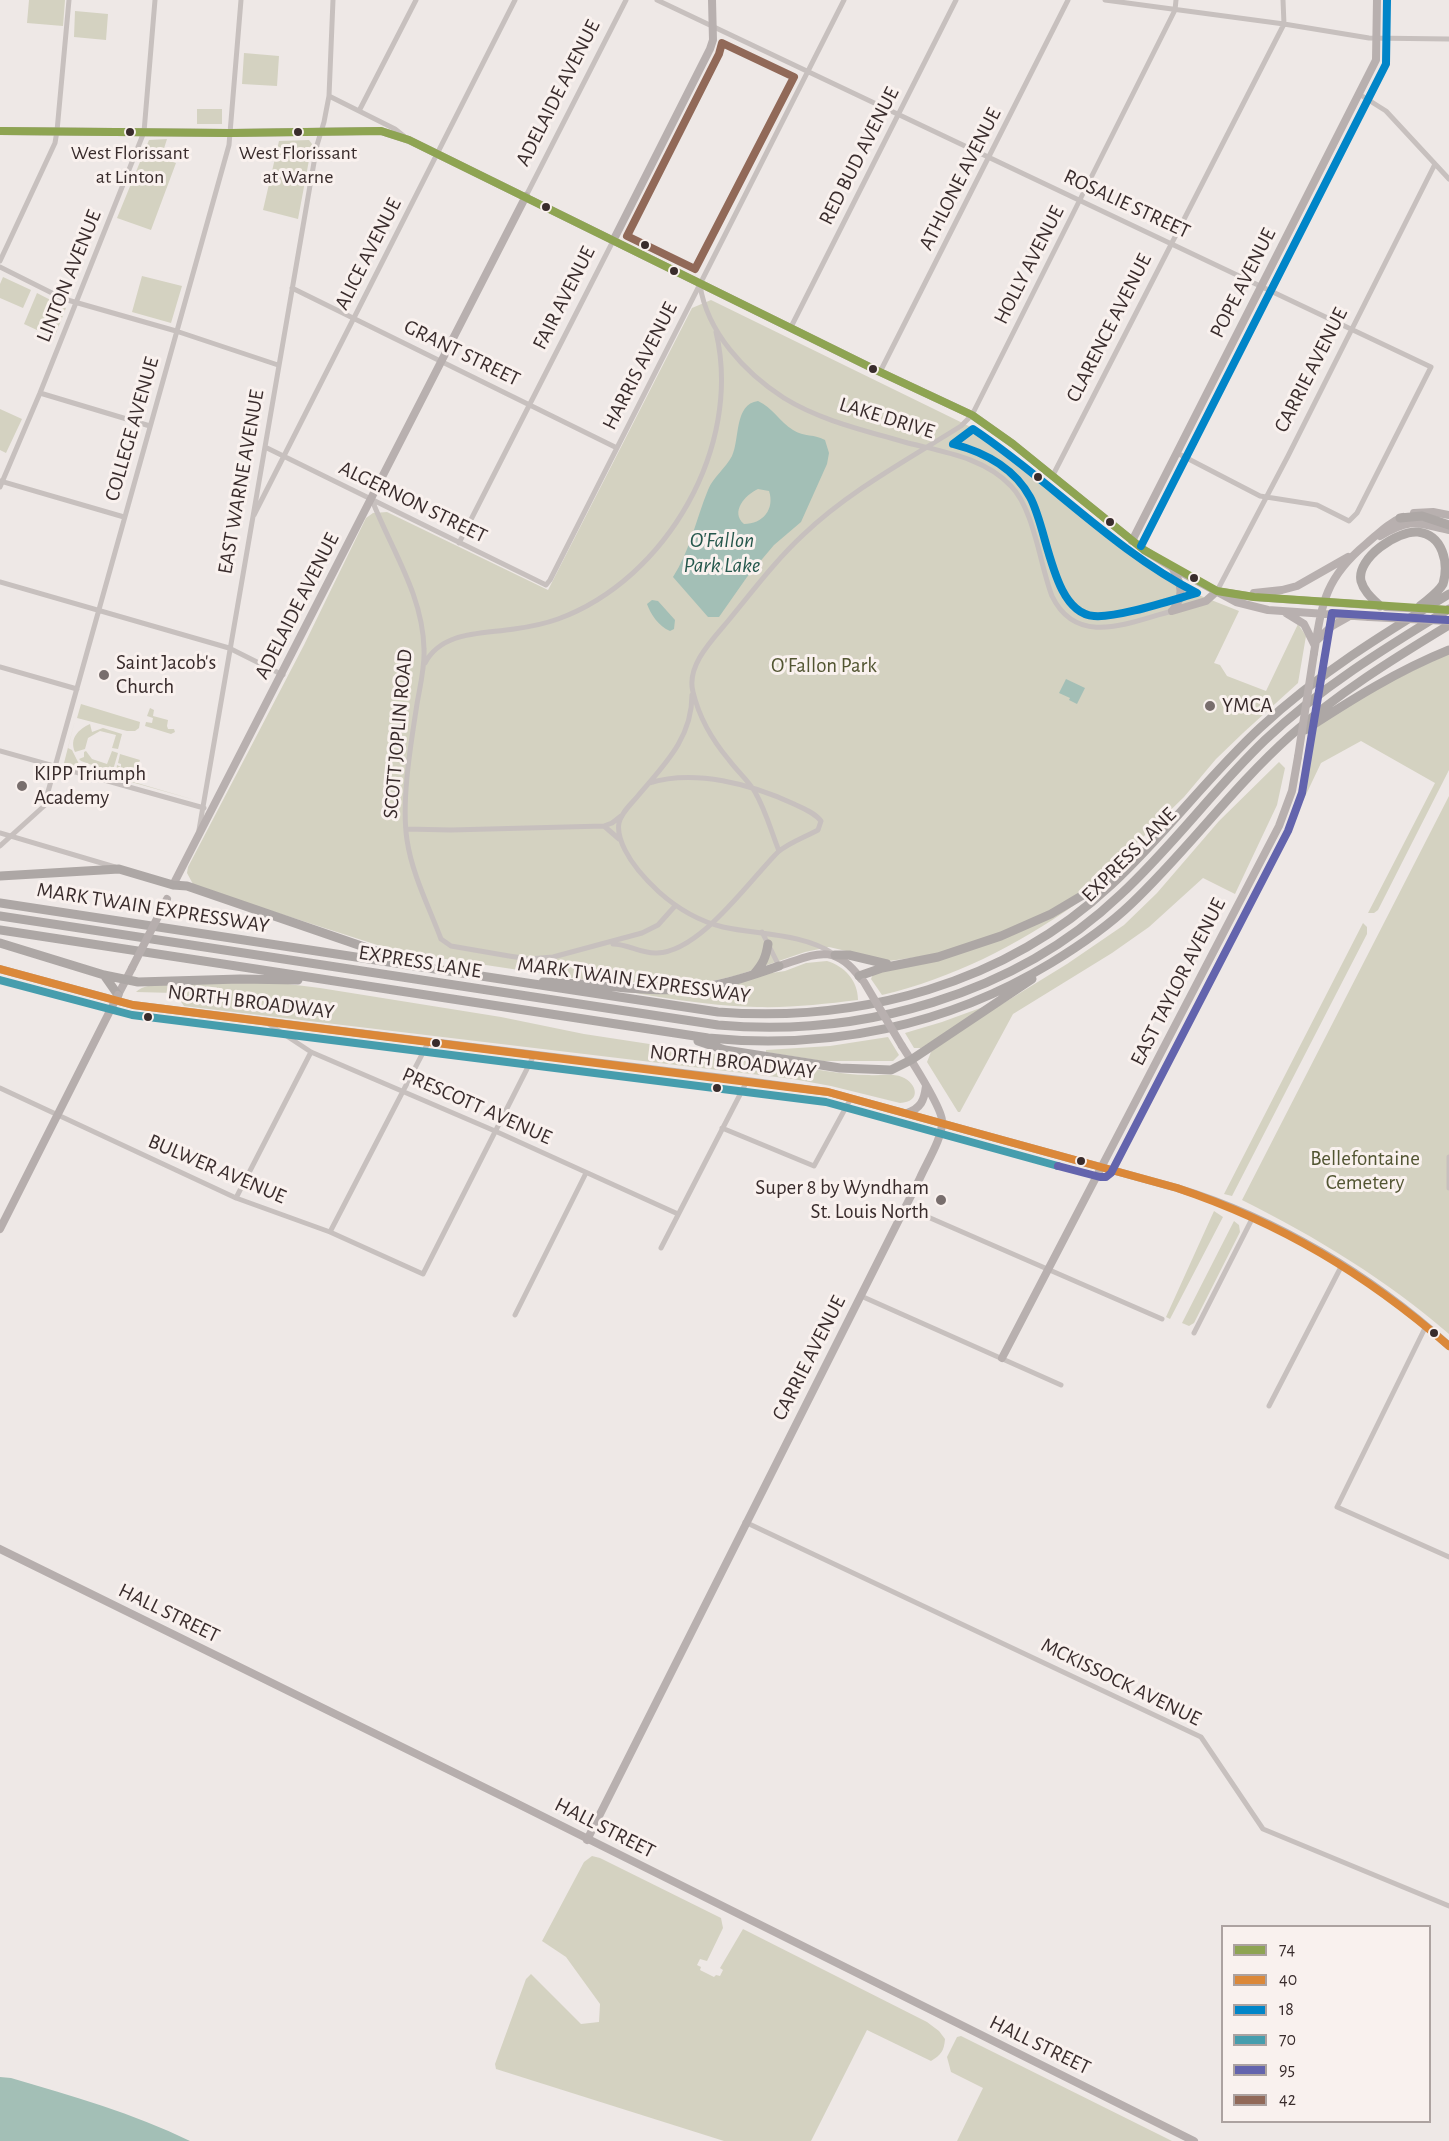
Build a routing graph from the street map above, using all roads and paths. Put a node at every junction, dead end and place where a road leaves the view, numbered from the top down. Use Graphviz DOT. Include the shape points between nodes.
graph roads {
  1 [pos="69,0"];
  2 [pos="155,0"];
  3 [pos="241,0"];
  4 [pos="333,0"];
  5 [pos="416,0"];
  6 [pos="515,0"];
  7 [pos="626,0"];
  8 [pos="657,0"];
  9 [pos="712,0"];
  10 [pos="844,0"];
  11 [pos="956,0"];
  12 [pos="1068,0"];
  13 [pos="1106,0"];
  14 [pos="1176,0"];
  15 [pos="1283,0"];
  16 [pos="1377,0"];
  17 [pos="1175,10"];
  18 [pos="1284,24"];
  19 [pos="712,27"];
  20 [pos="1377,39"];
  21 [pos="1449,39"];
  22 [pos="808,72"];
  23 [pos="1359,94"];
  24 [pos="329,96"];
  25 [pos="360,111"];
  26 [pos="899,114"];
  27 [pos="0,131"];
  28 [pos="57,131"];
  29 [pos="144,132"];
  30 [pos="320,132"];
  31 [pos="230,133"];
  32 [pos="409,140"];
  33 [pos="437,154"];
  34 [pos="989,157"];
  35 [pos="1435,164"];
  36 [pos="1449,179"];
  37 [pos="526,196"];
  38 [pos="1080,200"];
  39 [pos="614,241"];
  40 [pos="1171,243"];
  41 [pos="0,261"];
  42 [pos="0,267"];
  43 [pos="700,283"];
  44 [pos="1262,285"];
  45 [pos="292,288"];
  46 [pos="75,303"];
  47 [pos="354,318"];
  48 [pos="715,327"];
  49 [pos="791,327"];
  50 [pos="1352,329"];
  51 [pos="176,332"];
  52 [pos="441,362"];
  53 [pos="278,365"];
  54 [pos="880,372"];
  55 [pos="40,393"];
  56 [pos="529,405"];
  57 [pos="972,415"];
  58 [pos="150,426"];
  59 [pos="265,447"];
  60 [pos="927,447"];
  61 [pos="617,448"];
  62 [pos="1177,453"];
  63 [pos="284,456"];
  64 [pos="1052,477"];
  65 [pos="1,484"];
  66 [pos="1266,497"];
  67 [pos="372,500"];
  68 [pos="1449,515"];
  69 [pos="124,517"];
  70 [pos="1400,518"];
  71 [pos="251,522"];
  72 [pos="1449,525"];
  73 [pos="1449,530"];
  74 [pos="1132,541"];
  75 [pos="459,543"];
  76 [pos="1366,544"];
  77 [pos="1354,553"];
  78 [pos="1173,568"];
  79 [pos="0,582"];
  80 [pos="546,585"];
  81 [pos="1217,591"];
  82 [pos="1449,594"];
  83 [pos="1241,595"];
  84 [pos="1323,602"];
  85 [pos="1383,606"];
  86 [pos="1449,609"];
  87 [pos="99,610"];
  88 [pos="1172,611"];
  89 [pos="1282,611"];
  90 [pos="1321,614"];
  91 [pos="1351,616"];
  92 [pos="1449,623"];
  93 [pos="1399,624"];
  94 [pos="1315,647"];
  95 [pos="229,648"];
  96 [pos="1449,650"];
  97 [pos="423,665"];
  98 [pos="0,667"];
  99 [pos="283,675"];
  100 [pos="77,689"];
  101 [pos="692,691"];
  102 [pos="1277,748"];
  103 [pos="0,751"];
  104 [pos="54,767"];
  105 [pos="649,783"];
  106 [pos="753,789"];
  107 [pos="202,808"];
  108 [pos="212,811"];
  109 [pos="621,816"];
  110 [pos="604,826"];
  111 [pos="406,829"];
  112 [pos="0,833"];
  113 [pos="10,837"];
  114 [pos="197,837"];
  115 [pos="620,840"];
  116 [pos="0,846"];
  117 [pos="779,851"];
  118 [pos="1130,867"];
  119 [pos="119,869"];
  120 [pos="0,876"];
  121 [pos="173,885"];
  122 [pos="0,903"];
  123 [pos="675,906"];
  124 [pos="0,916"];
  125 [pos="711,923"];
  126 [pos="0,930"];
  127 [pos="762,932"];
  128 [pos="0,943"];
  129 [pos="608,943"];
  130 [pos="768,944"];
  131 [pos="835,955"];
  132 [pos="1060,957"];
  133 [pos="896,965"];
  134 [pos="779,966"];
  135 [pos="424,968"];
  136 [pos="0,969"];
  137 [pos="104,975"];
  138 [pos="752,975"];
  139 [pos="861,979"];
  140 [pos="126,980"];
  141 [pos="331,981"];
  142 [pos="508,981"];
  143 [pos="116,998"];
  144 [pos="266,1022"];
  145 [pos="676,1034"];
  146 [pos="429,1041"];
  147 [pos="311,1052"];
  148 [pos="534,1055"];
  149 [pos="911,1060"];
  150 [pos="747,1081"];
  151 [pos="926,1086"];
  152 [pos="0,1088"];
  153 [pos="404,1092"];
  154 [pos="851,1098"];
  155 [pos="907,1113"];
  156 [pos="55,1115"];
  157 [pos="942,1123"];
  158 [pos="722,1128"];
  159 [pos="495,1131"];
  160 [pos="1449,1158"];
  161 [pos="1102,1167"];
  162 [pos="586,1173"];
  163 [pos="1449,1188"];
  164 [pos="236,1198"];
  165 [pos="905,1207"];
  166 [pos="678,1214"];
  167 [pos="1253,1217"];
  168 [pos="0,1222"];
  169 [pos="0,1229"];
  170 [pos="330,1232"];
  171 [pos="662,1248"];
  172 [pos="1342,1266"];
  173 [pos="1049,1269"];
  174 [pos="861,1296"];
  175 [pos="515,1315"];
  176 [pos="1162,1319"];
  177 [pos="1426,1326"];
  178 [pos="1194,1333"];
  179 [pos="1449,1346"];
  180 [pos="1002,1358"];
  181 [pos="1061,1384"];
  182 [pos="1269,1406"];
  183 [pos="746,1522"];
  184 [pos="0,1549"];
  185 [pos="1449,1557"];
  186 [pos="587,1840"];
  187 [pos="1449,1906"];
  188 [pos="1194,2141"];
  1 -- 28 [label="street"];
  2 -- 29 [label="street, LINTON AVENUE"];
  3 -- 31 [label="street, COLLEGE AVENUE"];
  4 -- 24 [label="street, EAST WARNE AVENUE"];
  5 -- 25 [label="street"];
  6 -- 33 [label="street, ALICE AVENUE"];
  7 -- 37 [label="street, ADELAIDE AVENUE"];
  8 -- 19 [label="street"];
  9 -- 19 [label="main road, FAIR AVENUE"];
  10 -- 22 [label="street, HARRIS AVENUE"];
  11 -- 26 [label="street, RED BUD AVENUE"];
  12 -- 34 [label="street, ATHLONE AVENUE"];
  13 -- 17 [label="street"];
  14 -- 17 [label="street, HOLLY AVENUE"];
  15 -- 18 [label="street, CLARENCE AVENUE"];
  16 -- 20 [label="main road, POPE AVENUE"];
  17 -- 18 [label="street"];
  17 -- 38 [label="street, HOLLY AVENUE"];
  18 -- 20 [label="street"];
  18 -- 40 [label="street, CLARENCE AVENUE"];
  19 -- 22 [label="street, ROSALIE STREET"];
  19 -- 39 [label="main road, FAIR AVENUE" via="710,49"];
  20 -- 21 [label="street"];
  20 -- 23 [label="main road, POPE AVENUE" via="1376,60"];
  22 -- 26 [label="street, ROSALIE STREET"];
  22 -- 43 [label="street, HARRIS AVENUE"];
  23 -- 35 [label="street" via="1386,111"];
  23 -- 44 [label="main road, POPE AVENUE"];
  24 -- 25 [label="street"];
  24 -- 30 [label="street, EAST WARNE AVENUE"];
  25 -- 32 [label="street"];
  26 -- 34 [label="street, ROSALIE STREET"];
  26 -- 49 [label="street, RED BUD AVENUE"];
  27 -- 28 [label="main road"];
  28 -- 29 [label="main road"];
  28 -- 41 [label="street"];
  29 -- 31 [label="main road"];
  29 -- 46 [label="street, LINTON AVENUE"];
  30 -- 31 [label="main road"];
  30 -- 32 [label="main road" via="381,131"];
  30 -- 45 [label="street, EAST WARNE AVENUE"];
  31 -- 51 [label="street, COLLEGE AVENUE"];
  32 -- 33 [label="main road"];
  33 -- 37 [label="main road"];
  33 -- 47 [label="street, ALICE AVENUE"];
  34 -- 38 [label="street, ROSALIE STREET"];
  34 -- 54 [label="street, ATHLONE AVENUE"];
  35 -- 36 [label="street"];
  35 -- 50 [label="street, CARRIE AVENUE"];
  37 -- 39 [label="main road"];
  37 -- 52 [label="main road, ADELAIDE AVENUE"];
  38 -- 40 [label="street, ROSALIE STREET"];
  38 -- 57 [label="street, HOLLY AVENUE"];
  39 -- 43 [label="main road"];
  39 -- 56 [label="street, FAIR AVENUE"];
  40 -- 44 [label="street, ROSALIE STREET"];
  40 -- 64 [label="street, CLARENCE AVENUE"];
  42 -- 46 [label="street"];
  43 -- 48 [label="street, LAKE DRIVE"];
  43 -- 49 [label="main road"];
  43 -- 61 [label="street, HARRIS AVENUE"];
  44 -- 50 [label="street, ROSALIE STREET"];
  44 -- 62 [label="main road, POPE AVENUE"];
  45 -- 47 [label="street, GRANT STREET"];
  45 -- 53 [label="street, EAST WARNE AVENUE"];
  46 -- 51 [label="street"];
  46 -- 55 [label="street, LINTON AVENUE"];
  47 -- 52 [label="street, GRANT STREET"];
  47 -- 63 [label="street, ALICE AVENUE"];
  48 -- 60 [label="street, LAKE DRIVE" via="737,358 784,398 844,424"];
  48 -- 97 [label="street" via="721,388 710,459 695,492 654,551 616,587 580,609 536,625 455,639 435,649"];
  49 -- 54 [label="main road"];
  50 -- 66 [label="street, CARRIE AVENUE"];
  50 -- 66 [label="street, ROSALIE STREET" via="1431,367 1357,513 1349,521 1317,505"];
  51 -- 53 [label="street"];
  51 -- 58 [label="street, COLLEGE AVENUE"];
  52 -- 56 [label="street, GRANT STREET"];
  52 -- 67 [label="main road, ADELAIDE AVENUE"];
  53 -- 59 [label="street, EAST WARNE AVENUE"];
  54 -- 57 [label="main road"];
  55 -- 58 [label="street"];
  55 -- 65 [label="street, LINTON AVENUE"];
  56 -- 61 [label="street, GRANT STREET"];
  56 -- 75 [label="street, FAIR AVENUE"];
  57 -- 60 [label="street"];
  57 -- 64 [label="main road"];
  58 -- 69 [label="street, COLLEGE AVENUE"];
  59 -- 63 [label="street, ALGERNON STREET"];
  59 -- 71 [label="street, EAST WARNE AVENUE"];
  60 -- 88 [label="street, LAKE DRIVE" via="976,462 1003,478 1017,493 1026,510 1052,596 1070,619 1100,628"];
  60 -- 101 [label="street" via="851,496 791,548 709,646 693,672"];
  61 -- 80 [label="street, HARRIS AVENUE"];
  62 -- 66 [label="street"];
  62 -- 74 [label="main road, POPE AVENUE"];
  63 -- 67 [label="street, ALGERNON STREET"];
  63 -- 71 [label="street, ALICE AVENUE"];
  64 -- 74 [label="main road"];
  65 -- 69 [label="street"];
  66 -- 81 [label="street, CARRIE AVENUE"];
  67 -- 75 [label="street, ALGERNON STREET"];
  67 -- 97 [label="street, SCOTT JOPLIN ROAD" via="417,603"];
  67 -- 99 [label="main road, ADELAIDE AVENUE"];
  68 -- 70 [label="main road" via="1424,512"];
  69 -- 87 [label="street, COLLEGE AVENUE"];
  70 -- 72 [label="highway" via="1422,516"];
  70 -- 76 [label="main road"];
  71 -- 95 [label="street, EAST WARNE AVENUE"];
  73 -- 76 [label="main road" via="1407,523"];
  74 -- 78 [label="main road"];
  75 -- 80 [label="street, ALGERNON STREET"];
  76 -- 77 [label="main road"];
  77 -- 83 [label="main road" via="1297,586"];
  77 -- 84 [label="main road, EAST TAYLOR AVENUE" via="1333,578"];
  78 -- 81 [label="main road"];
  78 -- 88 [label="main road" via="1181,589"];
  79 -- 87 [label="street"];
  81 -- 83 [label="main road"];
  81 -- 88 [label="main road" via="1206,601"];
  81 -- 89 [label="main road" via="1236,602"];
  82 -- 93 [label="highway, MARK TWAIN EXPRESSWAY"];
  83 -- 84 [label="main road"];
  84 -- 85 [label="main road"];
  84 -- 90 [label="main road, EAST TAYLOR AVENUE"];
  85 -- 86 [label="main road, bridge"];
  85 -- 93 [label="highway" via="1361,582 1363,565 1376,551 1406,533 1433,537 1447,554 1446,578 1437,592"];
  86 -- 124 [label="highway, EXPRESS LANE" via="1358,666 1289,718 1133,882 1085,924 992,979 894,1014 805,1028 718,1025"];
  87 -- 95 [label="street"];
  87 -- 100 [label="street, COLLEGE AVENUE"];
  89 -- 90 [label="main road"];
  89 -- 94 [label="main road" via="1304,624"];
  90 -- 91 [label="main road"];
  90 -- 94 [label="main road, EAST TAYLOR AVENUE"];
  91 -- 92 [label="main road, bridge"];
  91 -- 94 [label="main road" via="1332,626"];
  92 -- 102 [label="highway" via="1368,675"];
  93 -- 118 [label="highway, MARK TWAIN EXPRESSWAY" via="1336,664 1277,712"];
  94 -- 161 [label="main road, EAST TAYLOR AVENUE, bridge" via="1292,791 1279,826"];
  95 -- 99 [label="street"];
  95 -- 107 [label="street, EAST WARNE AVENUE"];
  96 -- 102 [label="highway" via="1374,686"];
  97 -- 111 [label="street, SCOTT JOPLIN ROAD"];
  98 -- 100 [label="street"];
  99 -- 108 [label="main road, ADELAIDE AVENUE"];
  100 -- 104 [label="street, COLLEGE AVENUE"];
  101 -- 105 [label="street" via="686,732"];
  101 -- 106 [label="street" via="714,740"];
  102 -- 132 [label="highway" via="1130,905"];
  103 -- 104 [label="street"];
  104 -- 107 [label="street"];
  104 -- 113 [label="street, COLLEGE AVENUE" via="44,806"];
  105 -- 106 [label="street" via="702,778"];
  105 -- 109 [label="street"];
  106 -- 117 [label="street"];
  106 -- 117 [label="street" via="800,806 821,821 818,830"];
  107 -- 108 [label="street"];
  107 -- 114 [label="street, EAST WARNE AVENUE"];
  108 -- 114 [label="main road, ADELAIDE AVENUE"];
  109 -- 110 [label="street"];
  109 -- 115 [label="street"];
  110 -- 111 [label="street"];
  110 -- 115 [label="street"];
  111 -- 129 [label="street, SCOTT JOPLIN ROAD" via="416,876 446,944 529,959"];
  112 -- 113 [label="street"];
  113 -- 116 [label="street, COLLEGE AVENUE"];
  113 -- 119 [label="street"];
  114 -- 121 [label="main road, ADELAIDE AVENUE"];
  115 -- 123 [label="street" via="639,871"];
  117 -- 125 [label="street"];
  118 -- 133 [label="highway" via="1018,929 922,961"];
  118 -- 142 [label="highway, MARK TWAIN EXPRESSWAY" via="1081,911 1008,956 939,986 866,1006 803,1014 739,1014"];
  119 -- 120 [label="highway"];
  119 -- 121 [label="highway"];
  121 -- 135 [label="highway" via="187,886"];
  121 -- 140 [label="main road, ADELAIDE AVENUE, bridge"];
  122 -- 135 [label="highway, MARK TWAIN EXPRESSWAY"];
  123 -- 125 [label="street"];
  123 -- 129 [label="street, SCOTT JOPLIN ROAD" via="652,929"];
  125 -- 127 [label="street"];
  125 -- 129 [label="street" via="691,941 668,952 648,953"];
  126 -- 141 [label="highway"];
  127 -- 130 [label="street"];
  127 -- 131 [label="street" via="825,948"];
  128 -- 137 [label="highway"];
  130 -- 134 [label="street"];
  130 -- 138 [label="highway" via="761,966"];
  131 -- 133 [label="highway"];
  131 -- 134 [label="main road" via="815,954"];
  131 -- 139 [label="main road"];
  132 -- 145 [label="highway" via="983,998 881,1031 783,1042"];
  132 -- 149 [label="highway"];
  133 -- 139 [label="highway" via="868,972"];
  134 -- 138 [label="highway"];
  135 -- 142 [label="highway, MARK TWAIN EXPRESSWAY"];
  136 -- 143 [label="main road, NORTH BROADWAY"];
  137 -- 140 [label="highway"];
  137 -- 143 [label="highway"];
  138 -- 142 [label="highway" via="715,985 675,988"];
  139 -- 149 [label="main road, bridge"];
  140 -- 141 [label="highway"];
  140 -- 143 [label="main road, ADELAIDE AVENUE"];
  141 -- 145 [label="highway"];
  143 -- 144 [label="main road, NORTH BROADWAY"];
  143 -- 156 [label="street, ADELAIDE AVENUE"];
  143 -- 169 [label="main road, ADELAIDE AVENUE, bridge"];
  144 -- 146 [label="main road, NORTH BROADWAY"];
  144 -- 147 [label="street, PRESCOTT AVENUE"];
  145 -- 149 [label="highway" via="725,1050 840,1068 891,1070"];
  146 -- 148 [label="main road, NORTH BROADWAY"];
  146 -- 153 [label="street"];
  147 -- 153 [label="street, PRESCOTT AVENUE"];
  147 -- 164 [label="street"];
  148 -- 150 [label="main road, NORTH BROADWAY"];
  148 -- 159 [label="street"];
  149 -- 151 [label="main road"];
  150 -- 154 [label="main road, NORTH BROADWAY"];
  150 -- 158 [label="street"];
  151 -- 155 [label="main road" via="920,1106"];
  151 -- 157 [label="main road" via="939,1108"];
  152 -- 156 [label="street, BULWER AVENUE"];
  153 -- 159 [label="street, PRESCOTT AVENUE"];
  153 -- 170 [label="street"];
  154 -- 155 [label="main road, NORTH BROADWAY"];
  154 -- 158 [label="street" via="814,1166"];
  155 -- 157 [label="main road, NORTH BROADWAY"];
  156 -- 164 [label="street, BULWER AVENUE"];
  156 -- 168 [label="street, ADELAIDE AVENUE"];
  157 -- 161 [label="main road, NORTH BROADWAY"];
  157 -- 165 [label="main road, CARRIE AVENUE"];
  158 -- 166 [label="street"];
  159 -- 162 [label="street, PRESCOTT AVENUE"];
  159 -- 170 [label="street, BULWER AVENUE" via="423,1274"];
  160 -- 163 [label="street"];
  161 -- 167 [label="main road, NORTH BROADWAY" via="1177,1188"];
  161 -- 173 [label="main road, EAST TAYLOR AVENUE"];
  162 -- 166 [label="street, PRESCOTT AVENUE"];
  162 -- 175 [label="street"];
  164 -- 170 [label="street, BULWER AVENUE"];
  165 -- 173 [label="street"];
  165 -- 174 [label="main road, CARRIE AVENUE"];
  166 -- 171 [label="street"];
  167 -- 172 [label="main road, NORTH BROADWAY"];
  167 -- 178 [label="street"];
  172 -- 177 [label="main road, NORTH BROADWAY"];
  172 -- 182 [label="street"];
  173 -- 176 [label="street"];
  173 -- 180 [label="main road, EAST TAYLOR AVENUE"];
  174 -- 180 [label="street"];
  174 -- 183 [label="main road, CARRIE AVENUE"];
  177 -- 179 [label="main road, NORTH BROADWAY"];
  177 -- 185 [label="street" via="1337,1507"];
  180 -- 181 [label="street"];
  183 -- 186 [label="main road, CARRIE AVENUE"];
  183 -- 187 [label="street, MCKISSOCK AVENUE" via="1201,1737 1263,1828"];
  184 -- 186 [label="main road, HALL STREET"];
  186 -- 188 [label="main road, HALL STREET"];
}
